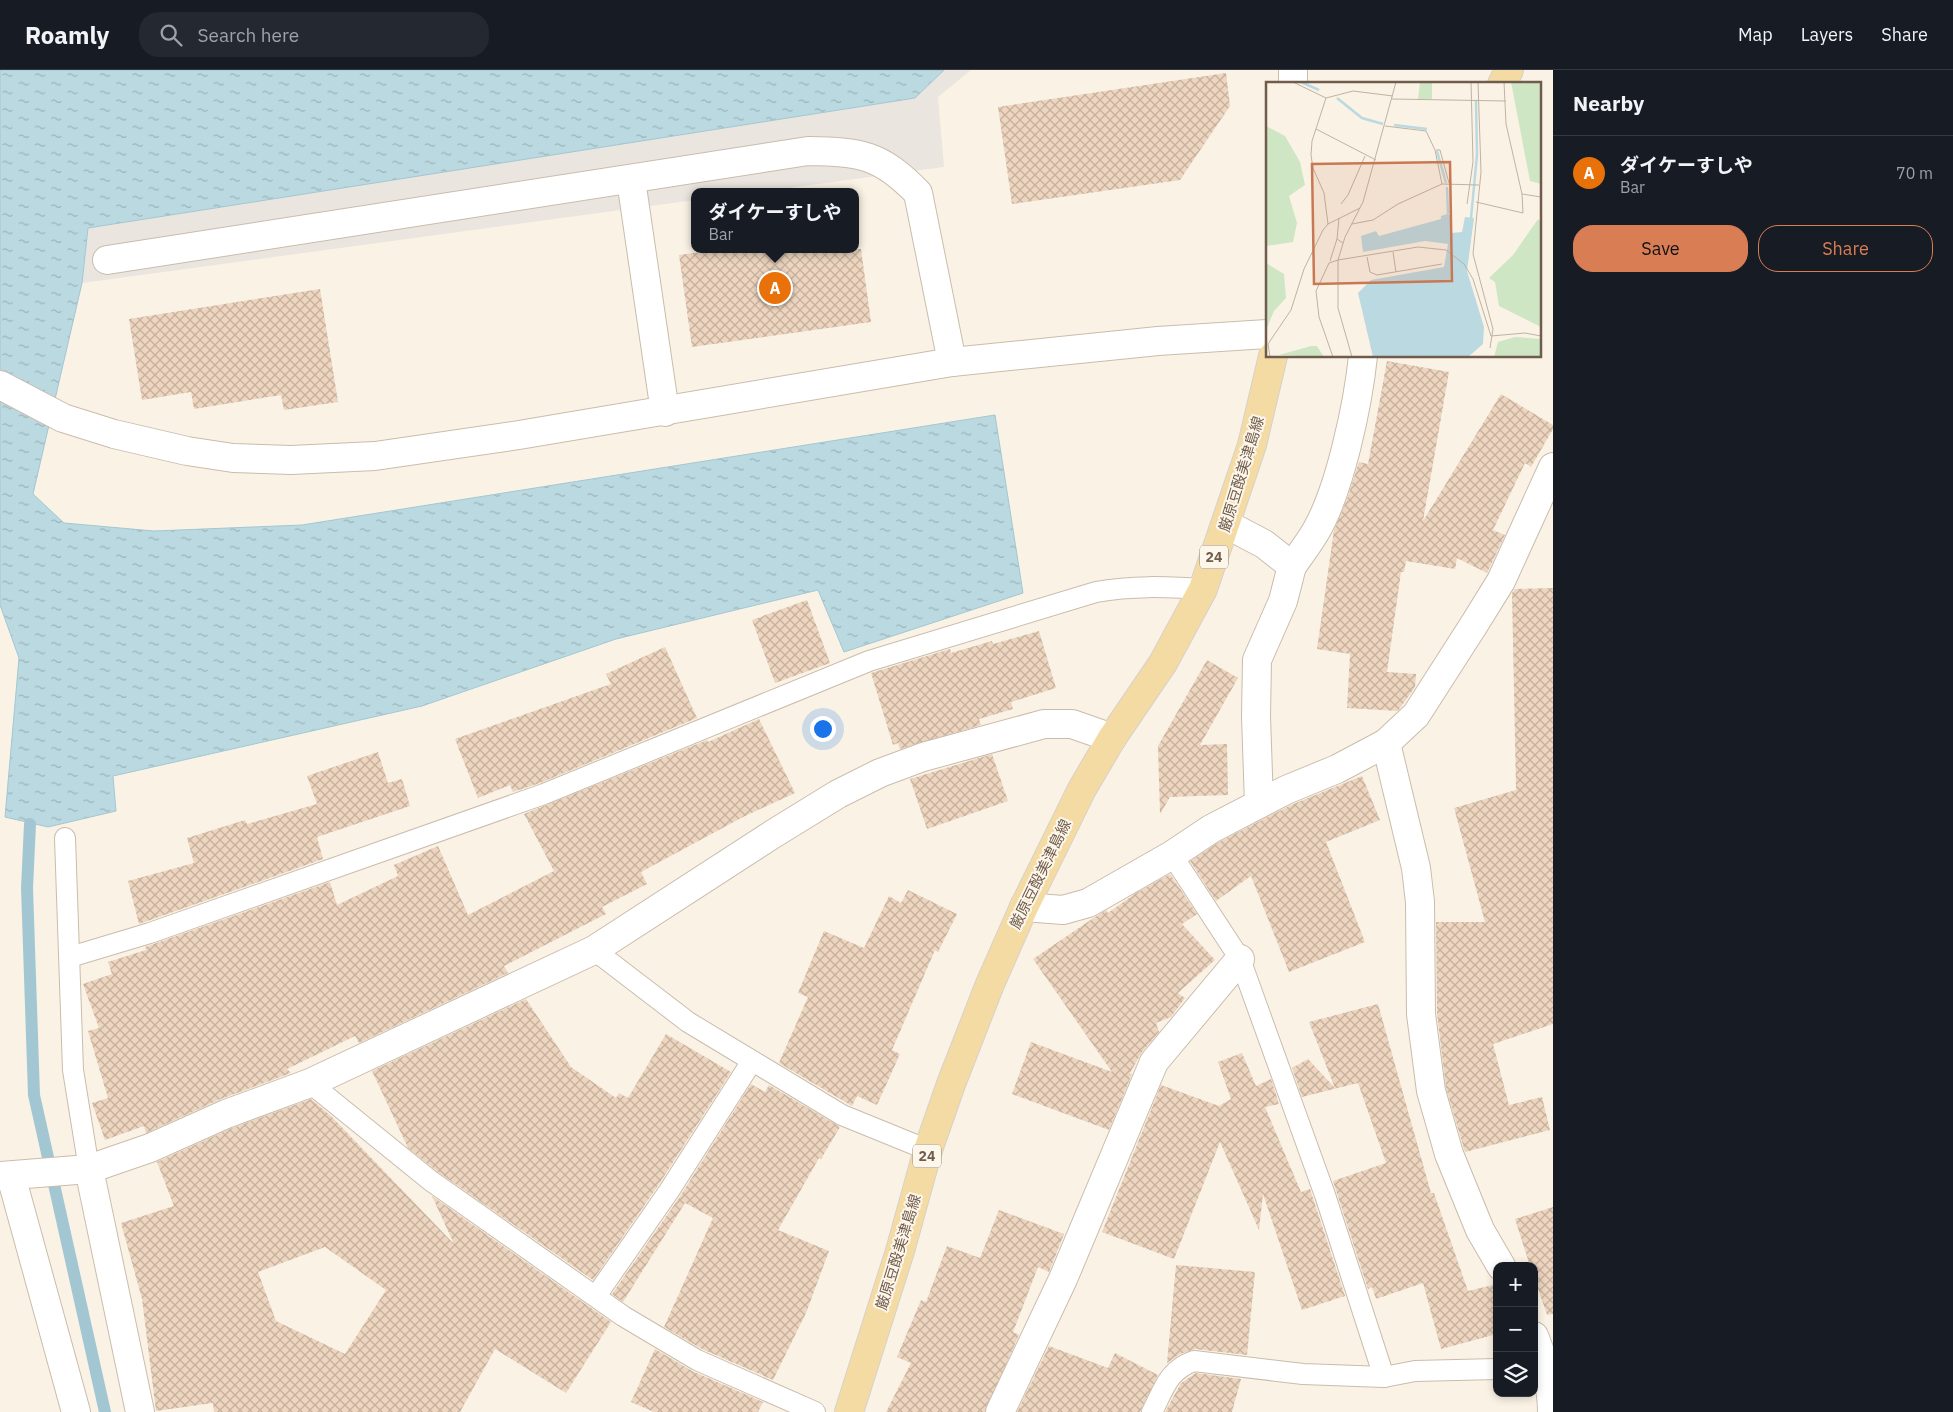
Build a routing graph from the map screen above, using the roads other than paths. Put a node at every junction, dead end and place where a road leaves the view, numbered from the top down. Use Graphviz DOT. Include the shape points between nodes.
graph roads {
  1 [pos="1509,70"];
  2 [pos="1503,82"];
  3 [pos="631,180"];
  4 [pos="107,260"];
  5 [pos="1266,334"];
  6 [pos="1273,358"];
  7 [pos="1363,358"];
  8 [pos="952,362"];
  9 [pos="0,385"];
  10 [pos="665,412"];
  11 [pos="1553,467"];
  12 [pos="1226,524"];
  13 [pos="1292,566"];
  14 [pos="1203,589"];
  15 [pos="1112,738"];
  16 [pos="1386,743"];
  17 [pos="1259,804"];
  18 [pos="66,838"];
  19 [pos="1172,855"];
  20 [pos="1024,907"];
  21 [pos="594,950"];
  22 [pos="70,957"];
  23 [pos="1240,959"];
  24 [pos="752,1061"];
  25 [pos="310,1083"];
  26 [pos="928,1150"];
  27 [pos="79,1170"];
  28 [pos="13,1175"];
  29 [pos="1499,1262"];
  30 [pos="596,1296"];
  31 [pos="1537,1352"];
  32 [pos="1540,1368"];
  33 [pos="1493,1369"];
  34 [pos="1384,1377"];
  35 [pos="76,1412"];
  36 [pos="140,1412"];
  37 [pos="815,1412"];
  38 [pos="849,1412"];
  39 [pos="1000,1412"];
  40 [pos="1152,1412"];
  41 [pos="1552,1412"];
  1 -- 2 [label="main road"];
  3 -- 4 [label="street"];
  3 -- 8 [label="street" via="808,151 849,151 875,159 900,175 918,193"];
  3 -- 10 [label="street"];
  5 -- 8 [label="street" via="1158,341"];
  6 -- 12 [label="main road, 厳原豆酘美津島線 / 24" via="1252,445"];
  7 -- 13 [label="street" via="1335,486 1316,530"];
  8 -- 10 [label="street"];
  9 -- 10 [label="street" via="62,418 114,434 233,458 291,460 375,456"];
  11 -- 16 [label="street" via="1501,581 1416,715"];
  12 -- 13 [label="street" via="1264,544"];
  12 -- 14 [label="main road, 厳原豆酘美津島線 / 24"];
  13 -- 17 [label="street" via="1283,601 1257,660"];
  14 -- 15 [label="main road, 厳原豆酘美津島線 / 24" via="1163,663"];
  14 -- 22 [label="lane" via="1146,586 1096,592 869,661 544,794 159,930"];
  15 -- 20 [label="main road, 厳原豆酘美津島線 / 24" via="1082,789"];
  15 -- 21 [label="street" via="1072,724 1044,724 923,757 880,773 838,794 773,834"];
  16 -- 17 [label="street"];
  16 -- 29 [label="street" via="1416,868 1421,1014 1430,1091 1469,1205"];
  17 -- 19 [label="street" via="1211,829"];
  18 -- 22 [label="lane"];
  19 -- 20 [label="street" via="1088,903 1063,910"];
  19 -- 23 [label="lane"];
  20 -- 26 [label="main road, 厳原豆酘美津島線 / 24" via="982,1002"];
  21 -- 24 [label="lane" via="688,1022"];
  21 -- 25 [label="street"];
  22 -- 27 [label="lane"];
  23 -- 34 [label="lane" via="1325,1195"];
  23 -- 39 [label="street" via="1154,1062 1063,1279"];
  24 -- 26 [label="lane" via="842,1115"];
  24 -- 30 [label="lane" via="670,1191"];
  25 -- 27 [label="street" via="226,1114 150,1148"];
  25 -- 30 [label="lane" via="431,1181"];
  26 -- 38 [label="main road, 厳原豆酘美津島線 / 24"];
  27 -- 28 [label="street"];
  27 -- 36 [label="street"];
  28 -- 35 [label="street"];
  30 -- 37 [label="lane" via="697,1360"];
  31 -- 32 [label="street"];
  32 -- 41 [label="street" via="1552,1395"];
  33 -- 34 [label="lane" via="1415,1372"];
  34 -- 40 [label="lane" via="1303,1374 1194,1361 1180,1366 1173,1373"];
}
